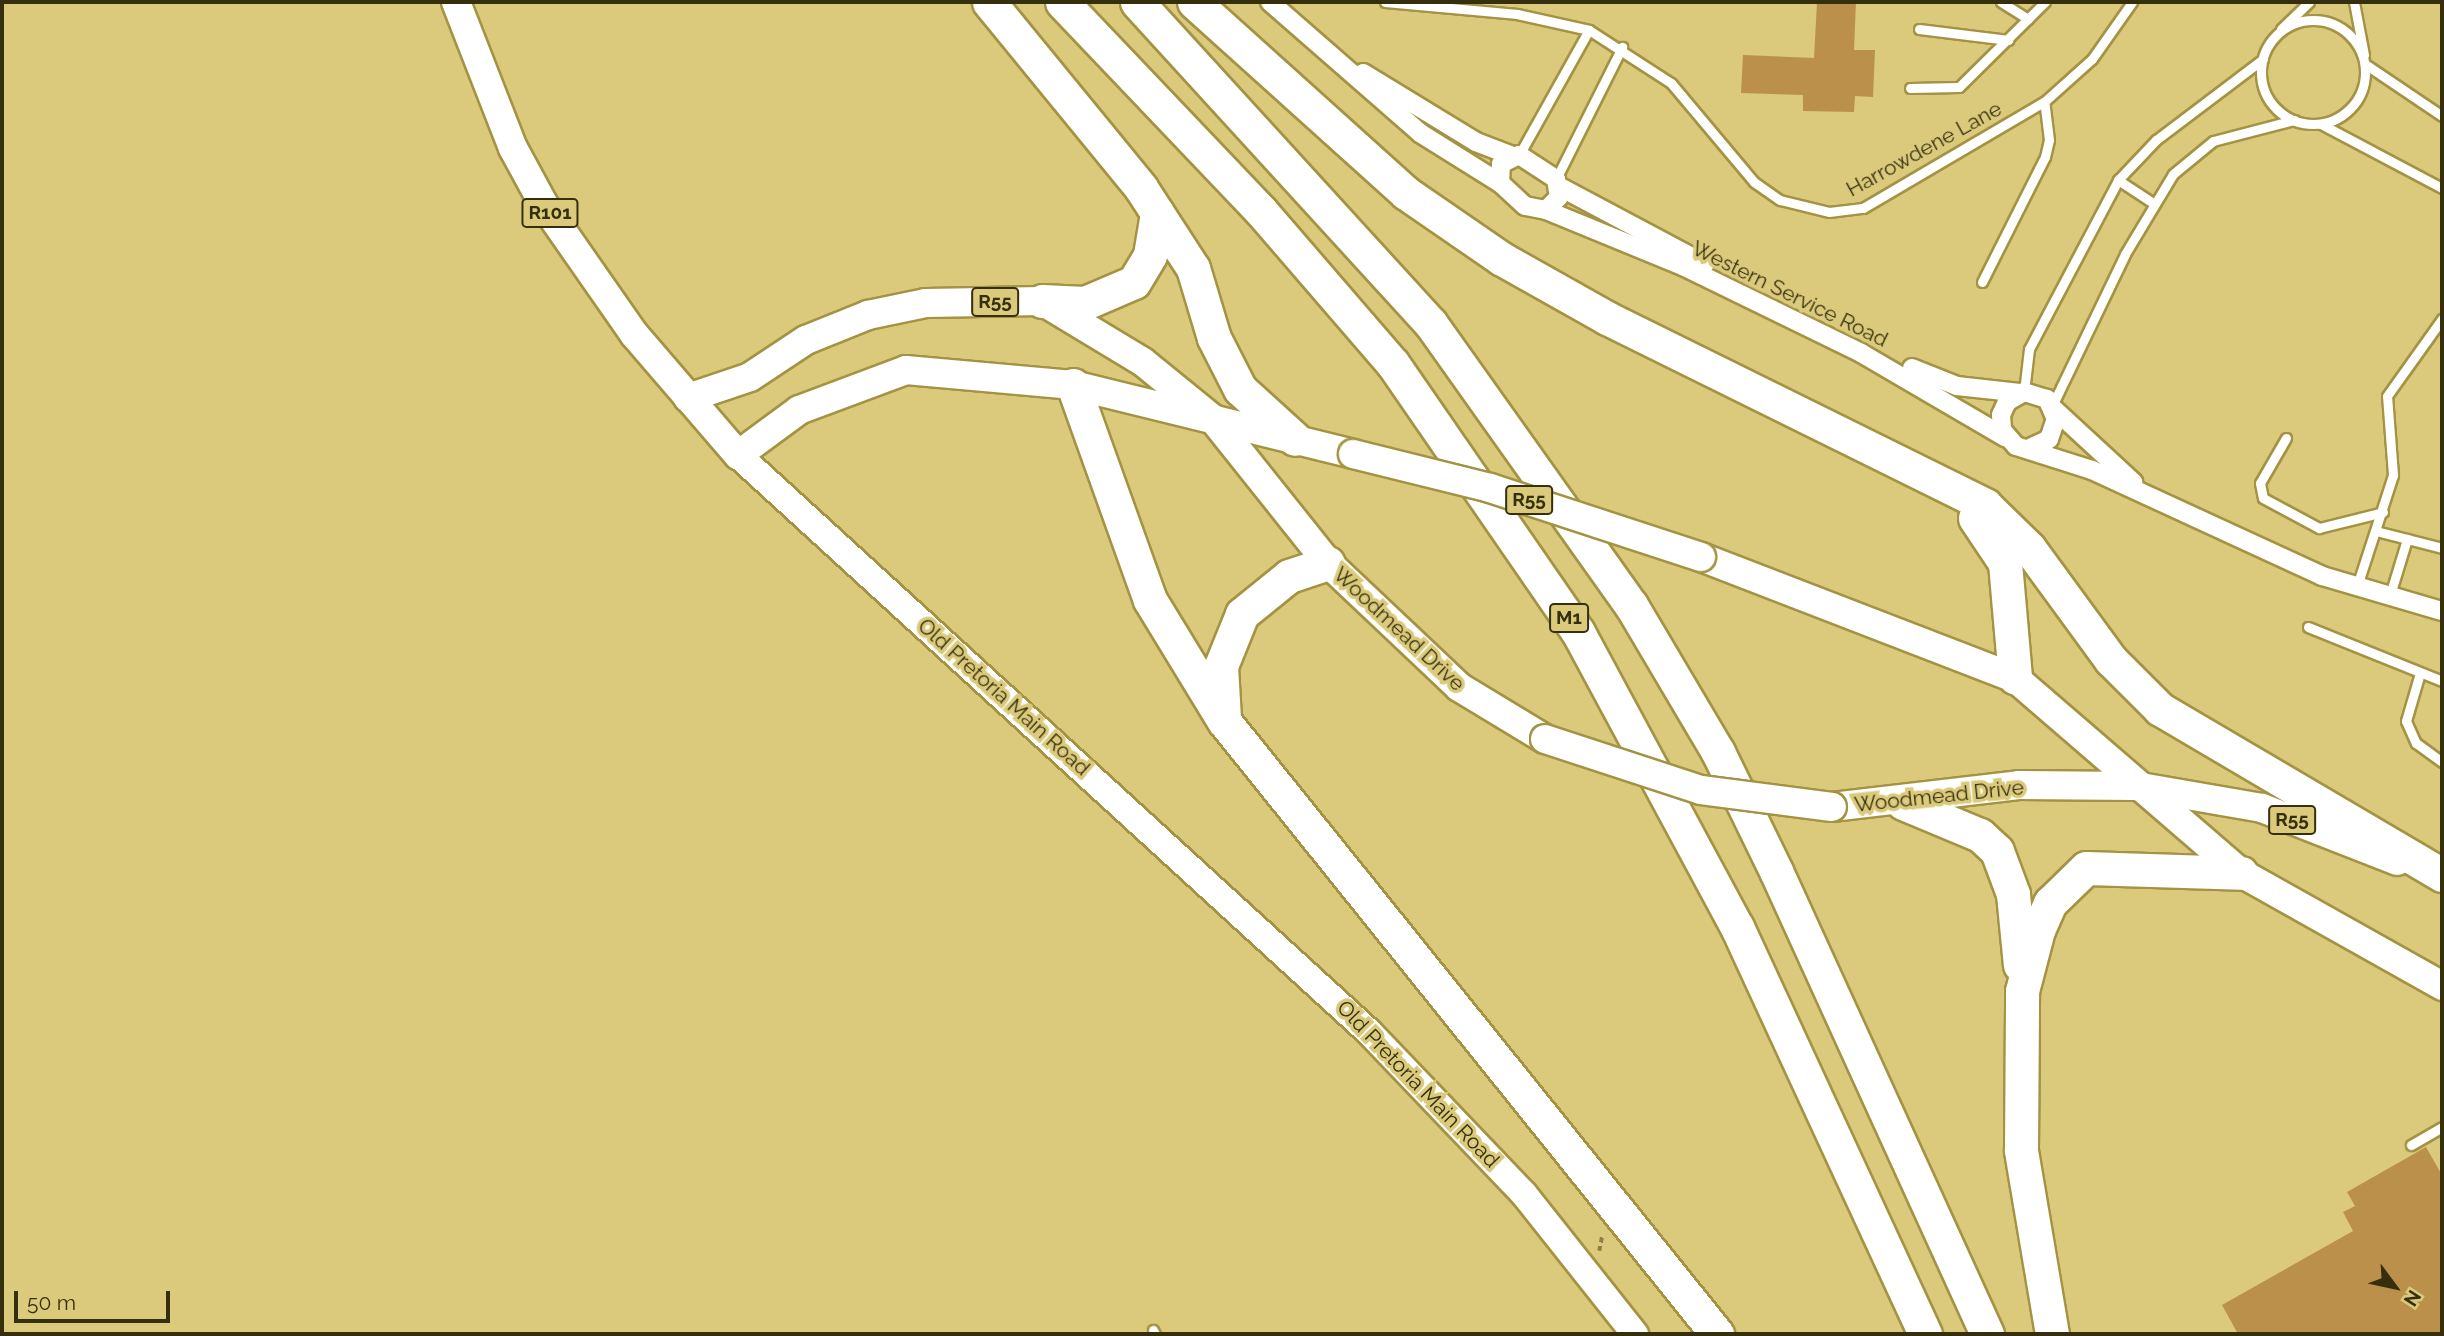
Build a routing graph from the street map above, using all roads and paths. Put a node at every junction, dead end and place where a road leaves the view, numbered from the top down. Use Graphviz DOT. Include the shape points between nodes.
graph roads {
  1 [pos="456,2"];
  2 [pos="989,2"];
  3 [pos="1062,2"];
  4 [pos="1137,2"];
  5 [pos="1194,2"];
  6 [pos="1270,2"];
  7 [pos="1385,2"];
  8 [pos="2001,2"];
  9 [pos="2045,2"];
  10 [pos="2132,2"];
  11 [pos="2309,2"];
  12 [pos="2354,2"];
  13 [pos="2028,19"];
  14 [pos="1919,29"];
  15 [pos="1589,30"];
  16 [pos="2279,34"];
  17 [pos="2008,40"];
  18 [pos="1622,47"];
  19 [pos="1339,59"];
  20 [pos="2263,59"];
  21 [pos="2365,61"];
  22 [pos="1910,88"];
  23 [pos="2044,102"];
  24 [pos="2442,116"];
  25 [pos="2294,120"];
  26 [pos="2321,124"];
  27 [pos="1516,155"];
  28 [pos="2118,180"];
  29 [pos="1558,183"];
  30 [pos="1500,184"];
  31 [pos="2442,188"];
  32 [pos="2153,204"];
  33 [pos="1546,210"];
  34 [pos="1157,213"];
  35 [pos="1982,282"];
  36 [pos="1042,301"];
  37 [pos="2442,319"];
  38 [pos="1073,384"];
  39 [pos="2022,393"];
  40 [pos="688,398"];
  41 [pos="2053,407"];
  42 [pos="1213,419"];
  43 [pos="2005,437"];
  44 [pos="2286,438"];
  45 [pos="1295,439"];
  46 [pos="2030,448"];
  47 [pos="738,455"];
  48 [pos="1898,459"];
  49 [pos="2150,496"];
  50 [pos="2383,512"];
  51 [pos="2376,531"];
  52 [pos="2407,539"];
  53 [pos="2442,548"];
  54 [pos="1328,563"];
  55 [pos="2356,589"];
  56 [pos="2389,599"];
  57 [pos="2442,611"];
  58 [pos="2308,628"];
  59 [pos="2420,673"];
  60 [pos="2015,678"];
  61 [pos="2442,681"];
  62 [pos="1224,721"];
  63 [pos="2442,762"];
  64 [pos="2135,786"];
  65 [pos="1903,803"];
  66 [pos="2241,873"];
  67 [pos="2442,877"];
  68 [pos="2442,986"];
  69 [pos="2022,991"];
  70 [pos="2442,1127"];
  71 [pos="2411,1145"];
  72 [pos="1607,1198"];
  73 [pos="1595,1280"];
  74 [pos="1635,1334"];
  75 [pos="1717,1334"];
  76 [pos="1925,1334"];
  77 [pos="1987,1334"];
  78 [pos="2052,1334"];
  1 -- 40 [label="main road, Old Pretoria Main Road / R101" via="513,148 544,205 606,298"];
  2 -- 34 [label="highway"];
  3 -- 76 [label="highway, M1" via="1261,211 1393,364 1578,632 1737,926"];
  4 -- 77 [label="highway" via="1431,324 1631,605 1718,752"];
  5 -- 48 [label="highway" via="1406,193 1502,259 1607,318"];
  6 -- 19 [label="street"];
  7 -- 15 [label="lane, Harrowdene Lane" via="1517,14"];
  8 -- 13 [label="lane"];
  9 -- 13 [label="lane"];
  10 -- 23 [label="lane, Harrowdene Lane" via="2092,59"];
  11 -- 16 [label="lane"];
  12 -- 21 [label="lane"];
  13 -- 17 [label="lane"];
  14 -- 17 [label="lane"];
  15 -- 18 [label="lane, Harrowdene Lane"];
  15 -- 27 [label="lane"];
  16 -- 20 [label="lane"];
  16 -- 21 [label="lane" via="2304,20 2325,21 2355,39"];
  17 -- 22 [label="lane" via="1959,88"];
  18 -- 23 [label="lane, Harrowdene Lane" via="1671,83 1754,182 1780,200 1829,212 1863,208"];
  18 -- 29 [label="lane"];
  19 -- 27 [label="street" via="1476,142"];
  19 -- 30 [label="street" via="1420,132"];
  20 -- 25 [label="lane" via="2264,90"];
  20 -- 28 [label="lane" via="2156,140"];
  21 -- 24 [label="lane"];
  21 -- 26 [label="lane" via="2351,108"];
  23 -- 35 [label="lane" via="2049,141 2045,157"];
  25 -- 26 [label="lane"];
  25 -- 32 [label="lane" via="2250,128 2194,152"];
  26 -- 31 [label="lane"];
  27 -- 29 [label="street, Western Service Road"];
  27 -- 30 [label="street" via="1502,164"];
  28 -- 32 [label="lane"];
  28 -- 39 [label="lane" via="2029,349"];
  29 -- 33 [label="street"];
  29 -- 39 [label="street, Western Service Road" via="1941,382"];
  30 -- 33 [label="street, Western Service Road" via="1525,206"];
  32 -- 41 [label="lane"];
  33 -- 43 [label="street, Western Service Road" via="1685,267 1839,342"];
  34 -- 36 [label="highway" via="1150,255 1134,282 1085,303"];
  34 -- 45 [label="highway" via="1193,268 1213,338 1240,389"];
  36 -- 40 [label="main road, R55" via="926,303 868,315 806,340 750,377"];
  36 -- 42 [label="main road, Woodmead Drive / R55" via="1143,362"];
  37 -- 50 [label="lane" via="2387,396 2393,468"];
  38 -- 42 [label="main road, Woodmead Drive / R55"];
  38 -- 47 [label="main road, Woodmead Drive / R55" via="906,370 799,410"];
  38 -- 62 [label="highway" via="1150,600"];
  39 -- 41 [label="street" via="2040,395"];
  39 -- 43 [label="street" via="2003,408"];
  40 -- 47 [label="main road, Old Pretoria Main Road / R101"];
  41 -- 46 [label="street" via="2053,435"];
  41 -- 49 [label="street"];
  42 -- 45 [label="main road, Woodmead Drive / R55"];
  42 -- 54 [label="main road, Woodmead Drive / R55"];
  43 -- 46 [label="street"];
  44 -- 50 [label="lane" via="2260,483 2263,498 2319,528"];
  45 -- 60 [label="main road, Woodmead Drive / R55, bridge" via="1490,488 1701,557"];
  46 -- 49 [label="street"];
  47 -- 73 [label="main road, Old Pretoria Main Road / R101" via="1250,917 1471,1135"];
  48 -- 60 [label="highway" via="1995,539 2009,580"];
  48 -- 67 [label="highway" via="1950,483 1994,514 2029,548 2111,660 2160,709"];
  49 -- 55 [label="street"];
  50 -- 51 [label="lane"];
  51 -- 52 [label="lane"];
  51 -- 55 [label="lane"];
  52 -- 53 [label="lane"];
  52 -- 56 [label="lane"];
  54 -- 62 [label="highway" via="1289,576 1242,614 1222,666"];
  54 -- 65 [label="main road, Woodmead Drive / R55, bridge" via="1459,687 1545,739 1701,790 1832,807"];
  55 -- 56 [label="street"];
  56 -- 57 [label="street"];
  58 -- 59 [label="lane"];
  59 -- 61 [label="lane"];
  59 -- 63 [label="lane" via="2406,721 2416,743"];
  60 -- 64 [label="main road, Woodmead Drive / R55"];
  62 -- 72 [label="highway"];
  64 -- 65 [label="main road, Woodmead Drive / R55" via="2019,785"];
  64 -- 66 [label="main road, Woodmead Drive / R55"];
  64 -- 67 [label="main road, Woodmead Drive / R55" via="2262,808"];
  65 -- 69 [label="highway" via="1980,835 1997,851 2013,894"];
  66 -- 68 [label="main road, Woodmead Drive / R55"];
  66 -- 69 [label="highway" via="2086,868 2050,903"];
  69 -- 78 [label="highway" via="2021,1150"];
  70 -- 71 [label="lane"];
  72 -- 73 [label="path"];
  72 -- 75 [label="highway"];
  73 -- 74 [label="main road, Old Pretoria Main Road / R101"];
}
